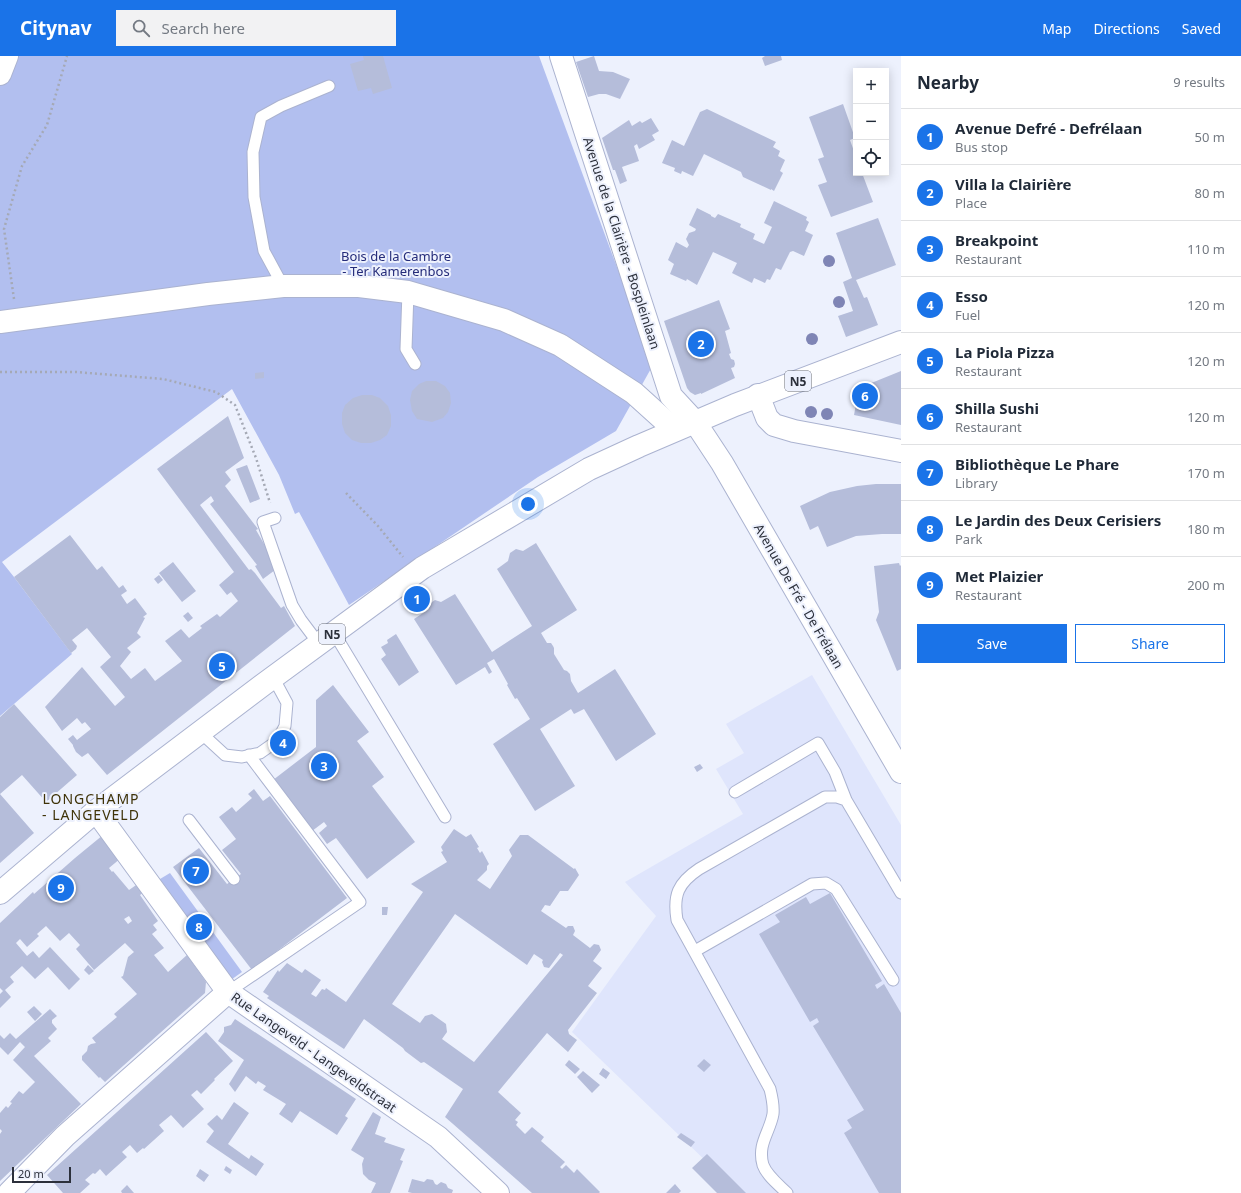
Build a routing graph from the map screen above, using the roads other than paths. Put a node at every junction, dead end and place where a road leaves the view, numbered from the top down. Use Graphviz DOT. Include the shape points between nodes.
graph roads {
  1 [pos="7,56"];
  2 [pos="561,56"];
  3 [pos="0,74"];
  4 [pos="329,86"];
  5 [pos="283,286"];
  6 [pos="408,292"];
  7 [pos="8,321"];
  8 [pos="901,342"];
  9 [pos="415,364"];
  10 [pos="758,395"];
  11 [pos="695,422"];
  12 [pos="675,430"];
  13 [pos="901,451"];
  14 [pos="275,518"];
  15 [pos="326,638"];
  16 [pos="273,677"];
  17 [pos="200,732"];
  18 [pos="249,755"];
  19 [pos="901,772"];
  20 [pos="735,792"];
  21 [pos="846,800"];
  22 [pos="96,812"];
  23 [pos="445,817"];
  24 [pos="189,820"];
  25 [pos="234,879"];
  26 [pos="0,893"];
  27 [pos="901,893"];
  28 [pos="695,951"];
  29 [pos="893,980"];
  30 [pos="228,992"];
  31 [pos="9,1193"];
  32 [pos="498,1193"];
  33 [pos="787,1193"];
  1 -- 3 [label="street"];
  2 -- 11 [label="street, Avenue de la Clairière - Bospleinlaan" via="671,396"];
  4 -- 5 [label="lane" via="261,117 253,152 254,197 264,251"];
  5 -- 6 [label="street" via="359,286"];
  5 -- 7 [label="street"];
  6 -- 9 [label="lane" via="406,349"];
  6 -- 12 [label="street" via="504,320 560,345 634,393"];
  8 -- 10 [label="street, N5"];
  10 -- 11 [label="street, N5"];
  10 -- 13 [label="street" via="767,418 774,425"];
  11 -- 12 [label="street, N5"];
  11 -- 19 [label="street, Avenue De Fré - De Frélaan" via="722,463"];
  12 -- 15 [label="street, N5" via="589,469 422,568"];
  14 -- 15 [label="lane" via="263,522 292,605 301,620"];
  15 -- 16 [label="street, N5"];
  15 -- 23 [label="lane"];
  16 -- 17 [label="street, N5"];
  16 -- 18 [label="lane" via="287,703 285,726 277,741 260,753"];
  17 -- 18 [label="lane" via="225,755"];
  17 -- 22 [label="street, N5"];
  18 -- 30 [label="lane" via="360,902"];
  20 -- 21 [label="lane" via="818,743 835,772"];
  21 -- 27 [label="lane"];
  21 -- 28 [label="lane" via="825,797 687,877 678,892 675,905 677,920"];
  22 -- 26 [label="street, N5"];
  22 -- 30 [label="street, Rue Langeveld - Langeveldstraat"];
  24 -- 25 [label="lane"];
  28 -- 29 [label="lane" via="812,884 826,883 836,889"];
  28 -- 33 [label="lane" via="770,1089 772,1115 761,1153 763,1165 770,1176"];
  30 -- 31 [label="street" via="65,1136"];
  30 -- 32 [label="street, Rue Langeveld - Langeveldstraat" via="438,1137"];
}
